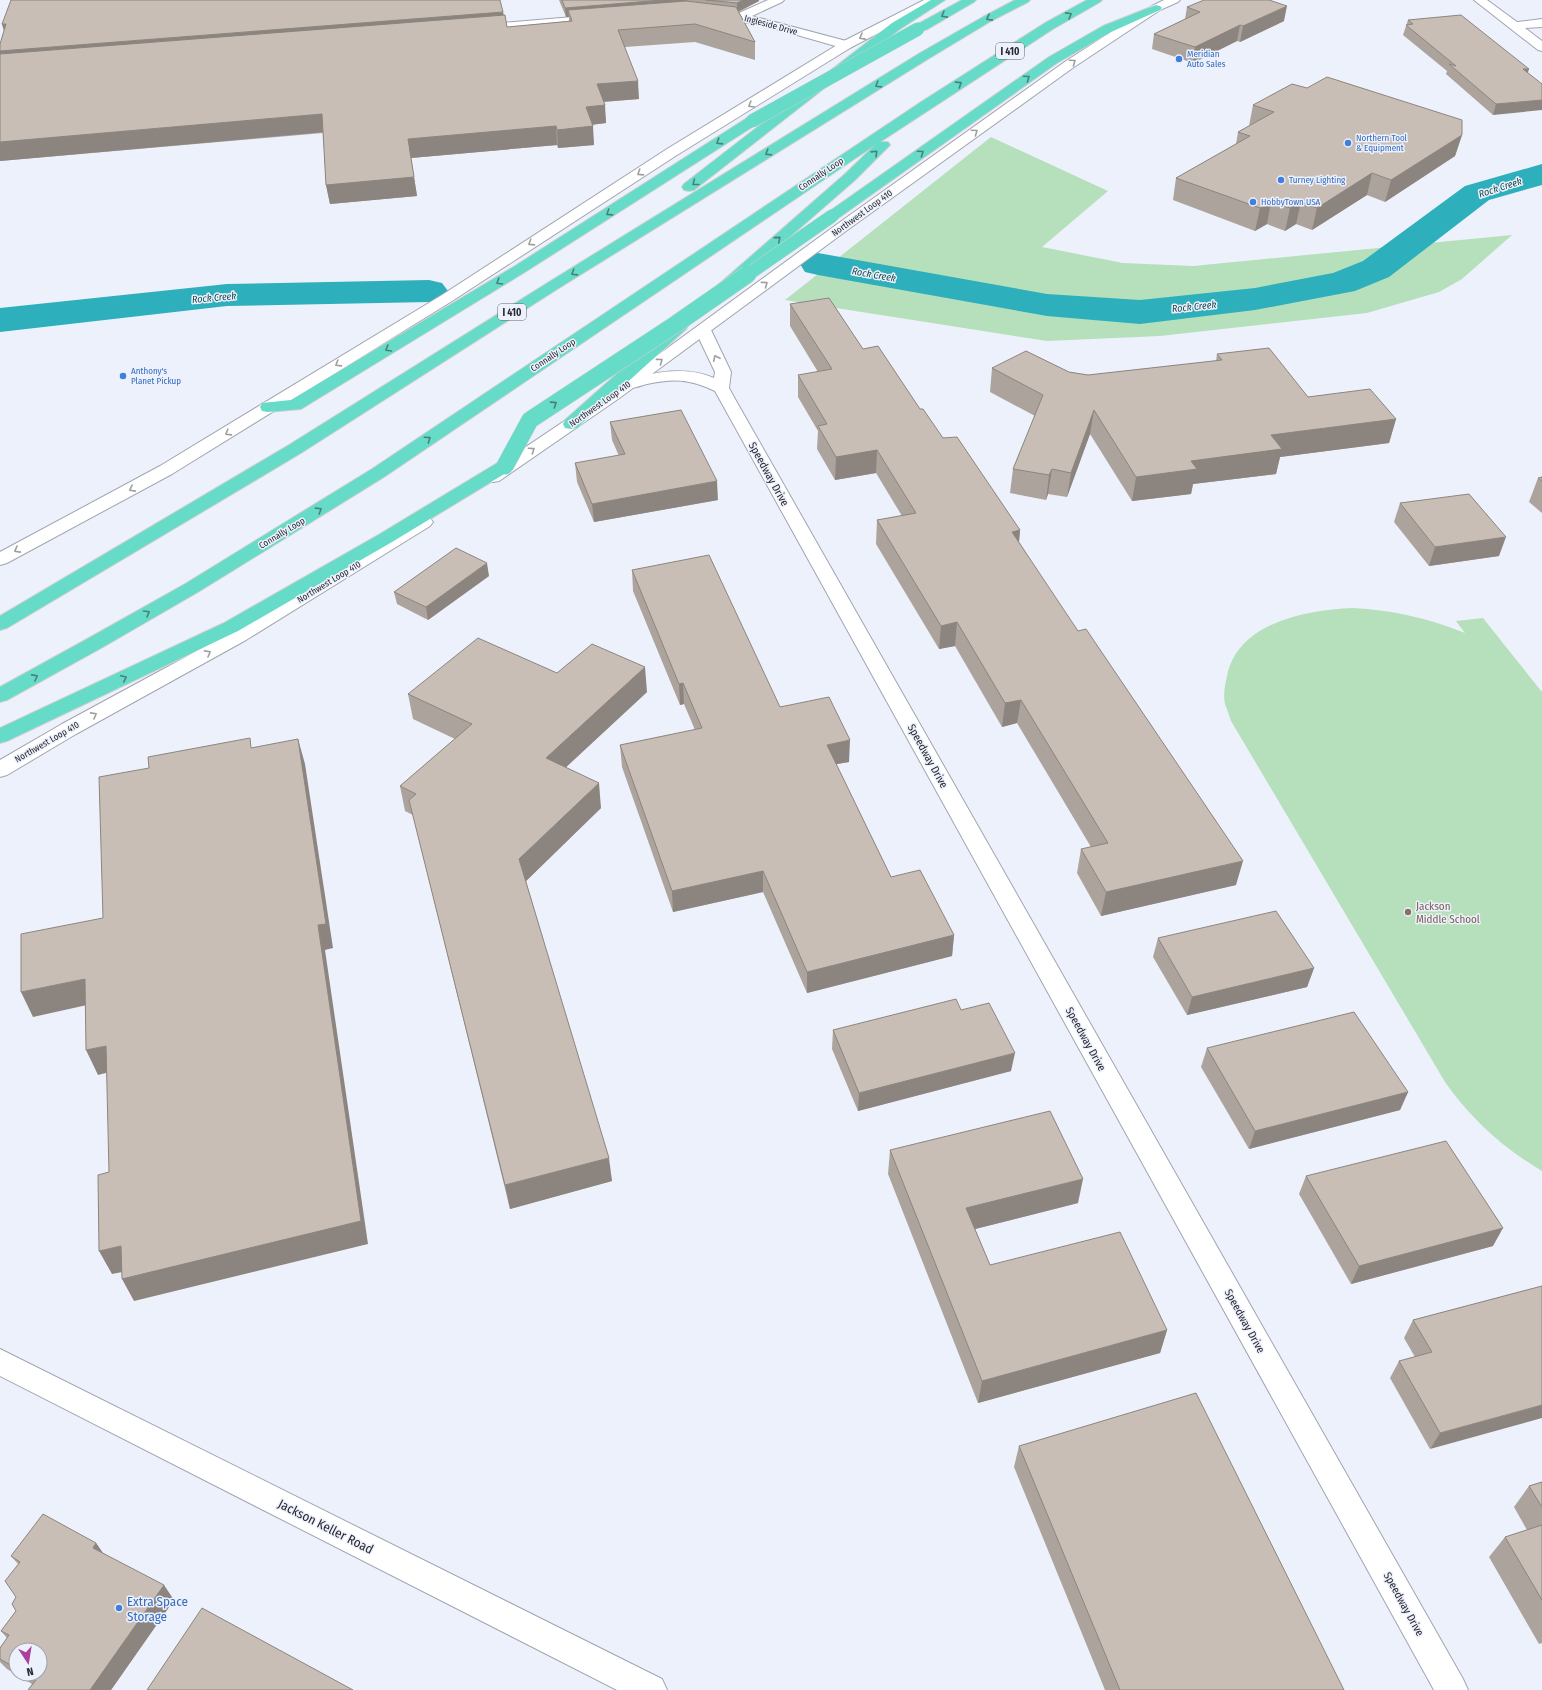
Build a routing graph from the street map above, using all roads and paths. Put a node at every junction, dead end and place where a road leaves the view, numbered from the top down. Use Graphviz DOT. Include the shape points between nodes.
graph roads {
  1 [pos="778,0"];
  2 [pos="933,0"];
  3 [pos="939,0"];
  4 [pos="970,0"];
  5 [pos="1024,0"];
  6 [pos="1096,0"];
  7 [pos="1174,0"];
  8 [pos="1480,0"];
  9 [pos="1156,8"];
  10 [pos="699,13"];
  11 [pos="740,17"];
  12 [pos="587,20"];
  13 [pos="1542,23"];
  14 [pos="1514,26"];
  15 [pos="468,30"];
  16 [pos="846,45"];
  17 [pos="1542,47"];
  18 [pos="926,105"];
  19 [pos="593,261"];
  20 [pos="703,330"];
  21 [pos="628,384"];
  22 [pos="721,388"];
  23 [pos="268,408"];
  24 [pos="571,424"];
  25 [pos="0,559"];
  26 [pos="0,624"];
  27 [pos="0,695"];
  28 [pos="0,736"];
  29 [pos="0,770"];
  30 [pos="0,1362"];
  31 [pos="651,1690"];
  32 [pos="1452,1690"];
  1 -- 11 [label="main road"];
  2 -- 16 [label="main road, one-way"];
  3 -- 19 [label="highway, one-way" via="896,26"];
  4 -- 23 [label="highway, one-way, bridge" via="752,121 520,269 295,405"];
  5 -- 19 [label="highway, I 410, one-way" via="924,56"];
  18 -- 6 [label="highway, Connally Loop / I 410, one-way" via="1049,26"];
  7 -- 9 [label="main road, Northwest Loop 410"];
  8 -- 14 [label="main road"];
  20 -- 9 [label="main road, Northwest Loop 410, one-way" via="1070,64"];
  28 -- 9 [label="highway, one-way, bridge" via="231,627 505,466 530,420 676,324 1053,60 1107,29"];
  10 -- 11 [label="main road, Ingleside Drive"];
  11 -- 16 [label="main road, Ingleside Drive"];
  12 -- 15 [label="main road"];
  13 -- 14 [label="main road"];
  14 -- 17 [label="main road"];
  16 -- 23 [label="main road, one-way"];
  24 -- 18 [label="highway, one-way" via="850,177"];
  27 -- 18 [label="highway, Connally Loop / I 410, one-way" via="218,572 372,477"];
  19 -- 26 [label="highway, I 410, one-way" via="295,449"];
  21 -- 20 [label="main road, Northwest Loop 410, one-way"];
  22 -- 20 [label="main road, one-way" via="723,372"];
  21 -- 22 [label="main road" via="681,375 696,377"];
  21 -- 24 [label="main road, Northwest Loop 410"];
  22 -- 32 [label="main road, Speedway Drive"];
  23 -- 25 [label="main road, one-way" via="166,470"];
  29 -- 24 [label="main road, Northwest Loop 410, one-way" via="69,729 240,636 361,562"];
  30 -- 31 [label="main road, Jackson Keller Road"];
}
